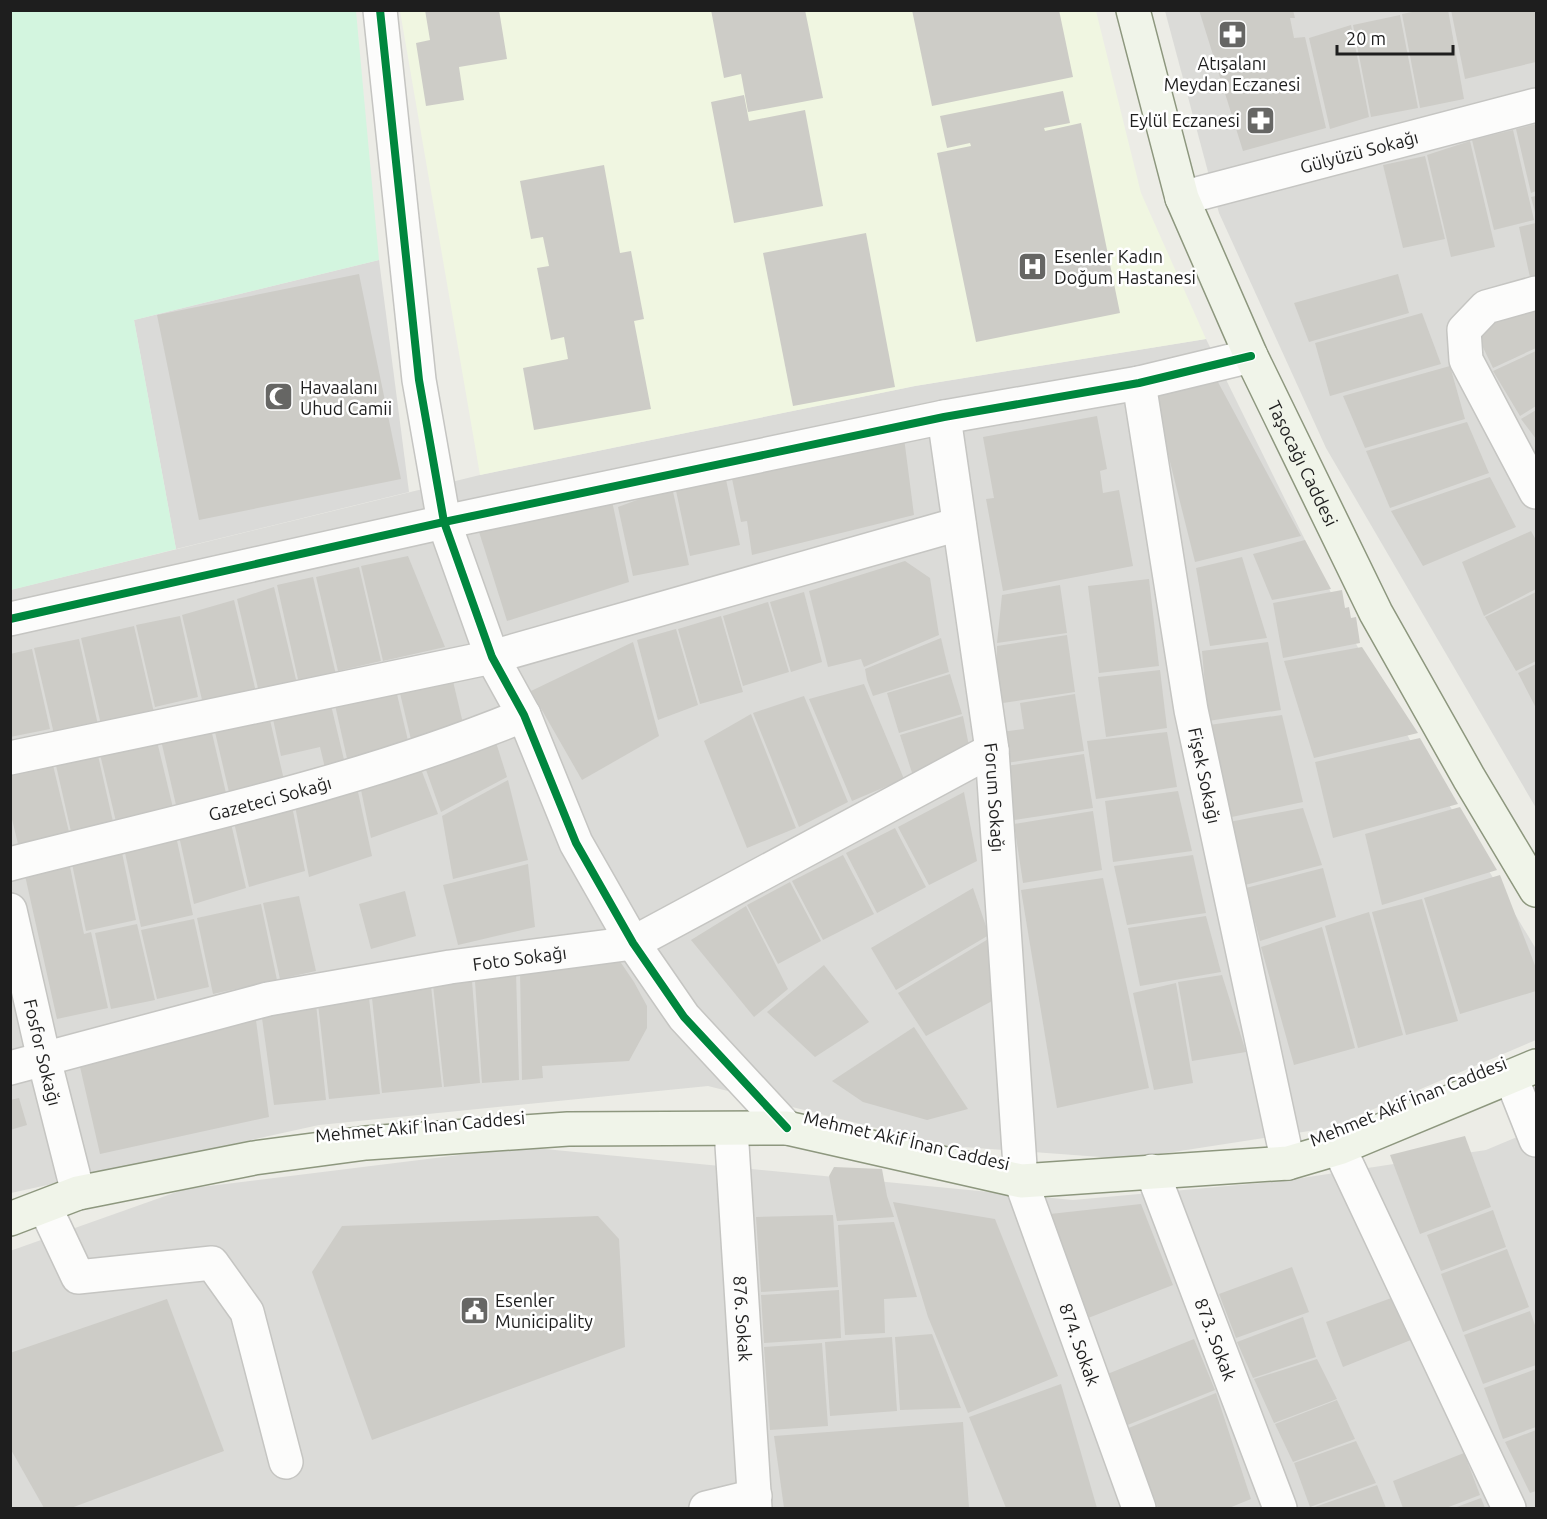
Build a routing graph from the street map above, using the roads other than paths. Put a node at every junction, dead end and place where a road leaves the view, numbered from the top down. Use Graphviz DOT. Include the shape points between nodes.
graph roads {
  1 [pos="380,10"];
  2 [pos="1133,10"];
  3 [pos="1536,105"];
  4 [pos="1182,198"];
  5 [pos="1536,293"];
  6 [pos="1251,356"];
  7 [pos="1138,382"];
  8 [pos="944,417"];
  9 [pos="1536,492"];
  10 [pos="444,522"];
  11 [pos="959,524"];
  12 [pos="10,619"];
  13 [pos="492,657"];
  14 [pos="524,715"];
  15 [pos="992,750"];
  16 [pos="10,758"];
  17 [pos="10,864"];
  18 [pos="1536,890"];
  19 [pos="10,910"];
  20 [pos="633,944"];
  21 [pos="44,1059"];
  22 [pos="10,1068"];
  23 [pos="1524,1071"];
  24 [pos="787,1128"];
  25 [pos="731,1129"];
  26 [pos="1536,1140"];
  27 [pos="1339,1148"];
  28 [pos="1288,1163"];
  29 [pos="1152,1171"];
  30 [pos="1021,1181"];
  31 [pos="78,1193"];
  32 [pos="45,1207"];
  33 [pos="10,1219"];
  34 [pos="286,1462"];
  35 [pos="755,1502"];
  36 [pos="706,1509"];
  37 [pos="1139,1509"];
  38 [pos="1280,1509"];
  39 [pos="1509,1509"];
  1 -- 10 [label="street" via="419,380"];
  2 -- 4 [label="main road, Taşocağı Caddesi"];
  3 -- 4 [label="street, Gülyüzü Sokağı"];
  4 -- 6 [label="main road, Taşocağı Caddesi"];
  5 -- 9 [label="street" via="1486,307 1464,330 1466,360"];
  6 -- 7 [label="street"];
  6 -- 18 [label="main road, Taşocağı Caddesi" via="1376,613"];
  7 -- 8 [label="street"];
  7 -- 28 [label="street, Fişek Sokağı" via="1191,710"];
  8 -- 10 [label="street"];
  8 -- 11 [label="street, Forum Sokağı"];
  10 -- 12 [label="street"];
  10 -- 13 [label="street"];
  11 -- 13 [label="street"];
  11 -- 15 [label="street, Forum Sokağı"];
  13 -- 14 [label="street"];
  13 -- 16 [label="street"];
  14 -- 17 [label="street, Gazeteci Sokağı" via="463,741 320,785"];
  14 -- 20 [label="street" via="576,843"];
  15 -- 20 [label="street, Foto Sokağı"];
  15 -- 30 [label="street, Forum Sokağı"];
  19 -- 21 [label="street, Fosfor Sokağı"];
  20 -- 21 [label="street, Foto Sokağı" via="450,967 268,999"];
  20 -- 24 [label="street" via="684,1017"];
  21 -- 22 [label="street, Foto Sokağı"];
  21 -- 31 [label="street, Fosfor Sokağı"];
  23 -- 26 [label="street"];
  23 -- 27 [label="main road, Mehmet Akif İnan Caddesi"];
  24 -- 25 [label="main road, Mehmet Akif İnan Caddesi"];
  24 -- 30 [label="main road, Mehmet Akif İnan Caddesi"];
  25 -- 31 [label="main road, Mehmet Akif İnan Caddesi" via="568,1129 366,1143 254,1158"];
  25 -- 35 [label="street, 876. Sokak"];
  27 -- 28 [label="main road, Mehmet Akif İnan Caddesi"];
  27 -- 39 [label="street"];
  28 -- 29 [label="main road, Mehmet Akif İnan Caddesi"];
  29 -- 30 [label="main road, Mehmet Akif İnan Caddesi"];
  29 -- 38 [label="street, 873. Sokak"];
  30 -- 37 [label="street, 874. Sokak"];
  31 -- 32 [label="main road, Mehmet Akif İnan Caddesi"];
  32 -- 33 [label="main road, Mehmet Akif İnan Caddesi"];
  32 -- 34 [label="street" via="78,1277 212,1263 247,1312"];
  35 -- 36 [label="street"];
}
